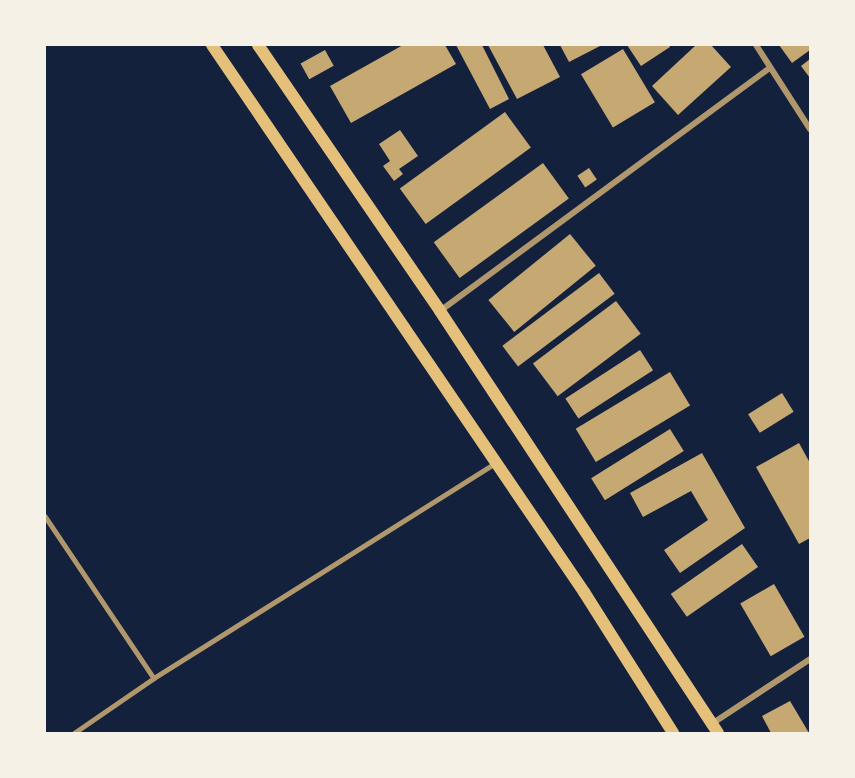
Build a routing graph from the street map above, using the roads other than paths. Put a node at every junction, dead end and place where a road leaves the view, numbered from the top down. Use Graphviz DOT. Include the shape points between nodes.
graph roads {
  1 [pos="212,45"];
  2 [pos="258,45"];
  3 [pos="756,45"];
  4 [pos="769,68"];
  5 [pos="810,129"];
  6 [pos="440,310"];
  7 [pos="496,464"];
  8 [pos="45,516"];
  9 [pos="810,659"];
  10 [pos="154,678"];
  11 [pos="715,728"];
  12 [pos="74,733"];
  13 [pos="673,733"];
  1 -- 7 [label="main road"];
  2 -- 6 [label="main road"];
  3 -- 4 [label="street"];
  4 -- 5 [label="street"];
  4 -- 6 [label="street"];
  6 -- 11 [label="main road"];
  7 -- 10 [label="lane"];
  7 -- 13 [label="main road"];
  8 -- 10 [label="lane"];
  9 -- 11 [label="street"];
  10 -- 12 [label="lane"];
}
